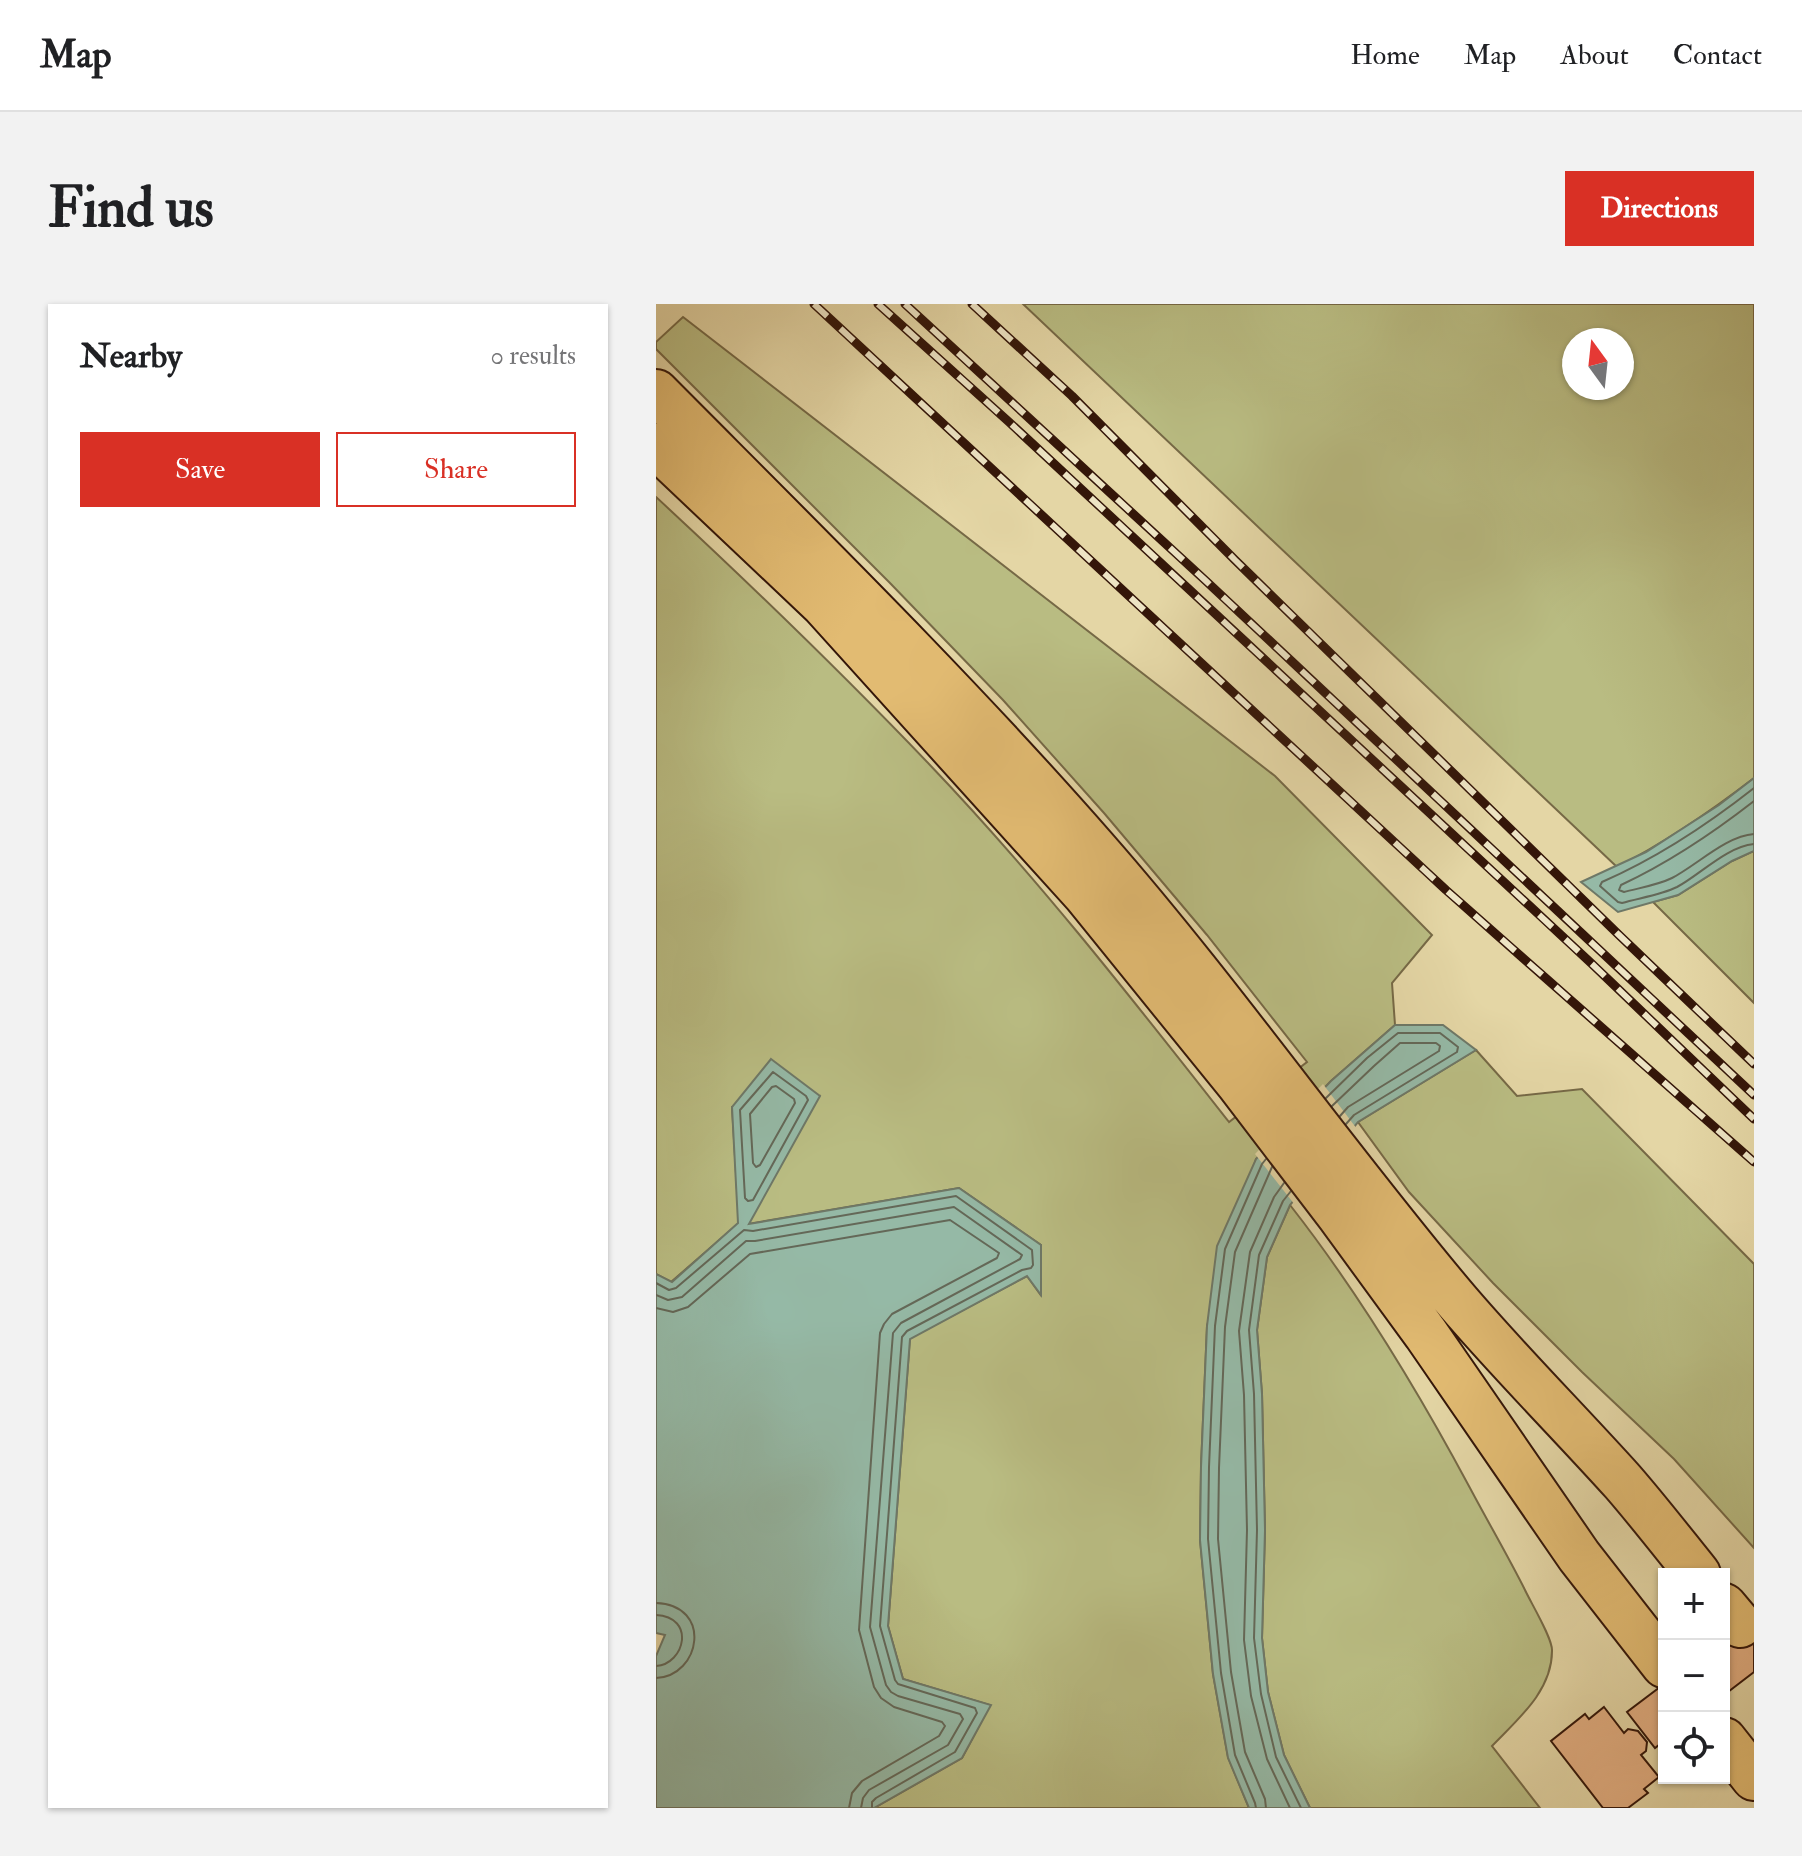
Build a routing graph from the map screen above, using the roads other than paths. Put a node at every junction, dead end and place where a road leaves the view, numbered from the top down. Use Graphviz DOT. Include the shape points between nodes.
graph roads {
  1 [pos="656,392"];
  2 [pos="656,446"];
  3 [pos="656,465"];
  4 [pos="896,686"];
  5 [pos="1253,1073"];
  6 [pos="1354,1204"];
  7 [pos="1693,1568"];
  8 [pos="1658,1657"];
  9 [pos="1730,1748"];
  10 [pos="1754,1778"];
  1 -- 5 [label="highway" via="926,665 1133,893"];
  2 -- 4 [label="highway" via="823,604"];
  3 -- 4 [label="highway"];
  4 -- 5 [label="highway"];
  5 -- 6 [label="highway"];
  6 -- 7 [label="highway" via="1457,1301 1623,1482"];
  6 -- 8 [label="highway" via="1426,1334 1579,1556"];
  9 -- 10 [label="highway"];
}
